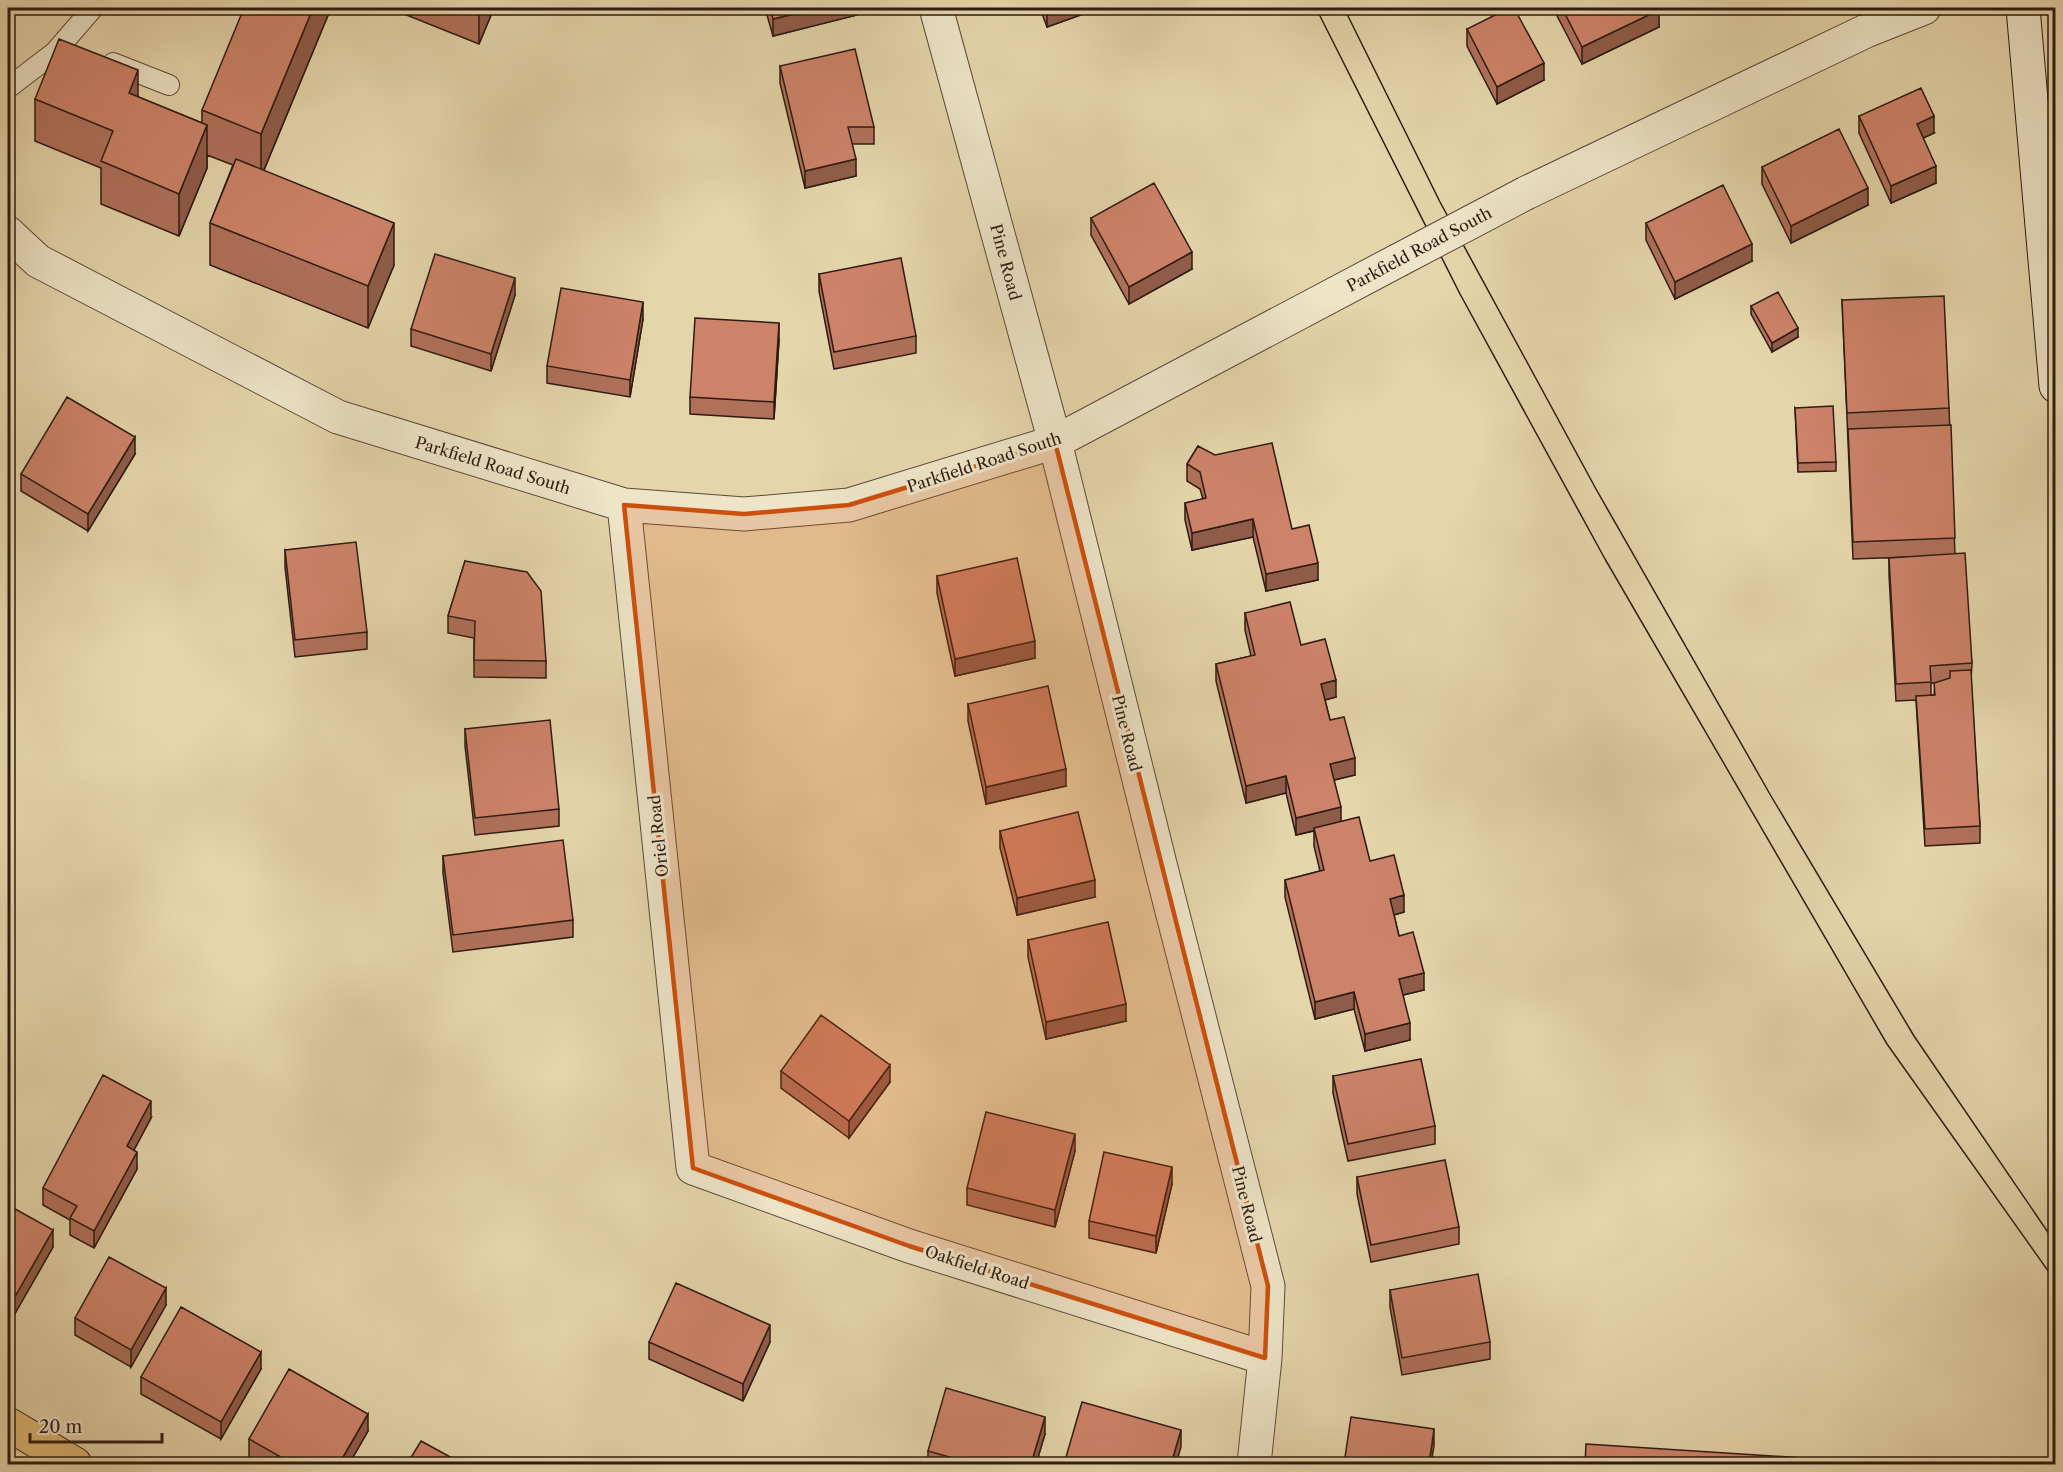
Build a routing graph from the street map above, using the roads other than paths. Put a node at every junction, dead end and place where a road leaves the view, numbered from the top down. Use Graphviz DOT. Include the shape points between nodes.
graph roads {
  1 [pos="93,8"];
  2 [pos="936,8"];
  3 [pos="1924,8"];
  4 [pos="2023,8"];
  5 [pos="63,44"];
  6 [pos="169,86"];
  7 [pos="8,88"];
  8 [pos="8,233"];
  9 [pos="2055,386"];
  10 [pos="1055,442"];
  11 [pos="624,505"];
  12 [pos="693,1168"];
  13 [pos="1265,1358"];
  14 [pos="8,1424"];
  15 [pos="75,1464"];
  16 [pos="1254,1464"];
  1 -- 5 [label="lane"];
  2 -- 10 [label="street, Pine Road"];
  3 -- 10 [label="street, Parkfield Road South, bridge" via="1856,36 1526,193"];
  4 -- 9 [label="street"];
  5 -- 6 [label="lane"];
  5 -- 7 [label="lane"];
  8 -- 11 [label="street, Parkfield Road South" via="38,261 338,417"];
  10 -- 11 [label="street, Parkfield Road South" via="849,505 744,514"];
  10 -- 13 [label="street, Pine Road" via="1268,1286"];
  11 -- 12 [label="street, Oriel Road"];
  12 -- 13 [label="street, Oakfield Road" via="909,1246"];
  13 -- 16 [label="street, Pine Road"];
  14 -- 15 [label="main road"];
}
